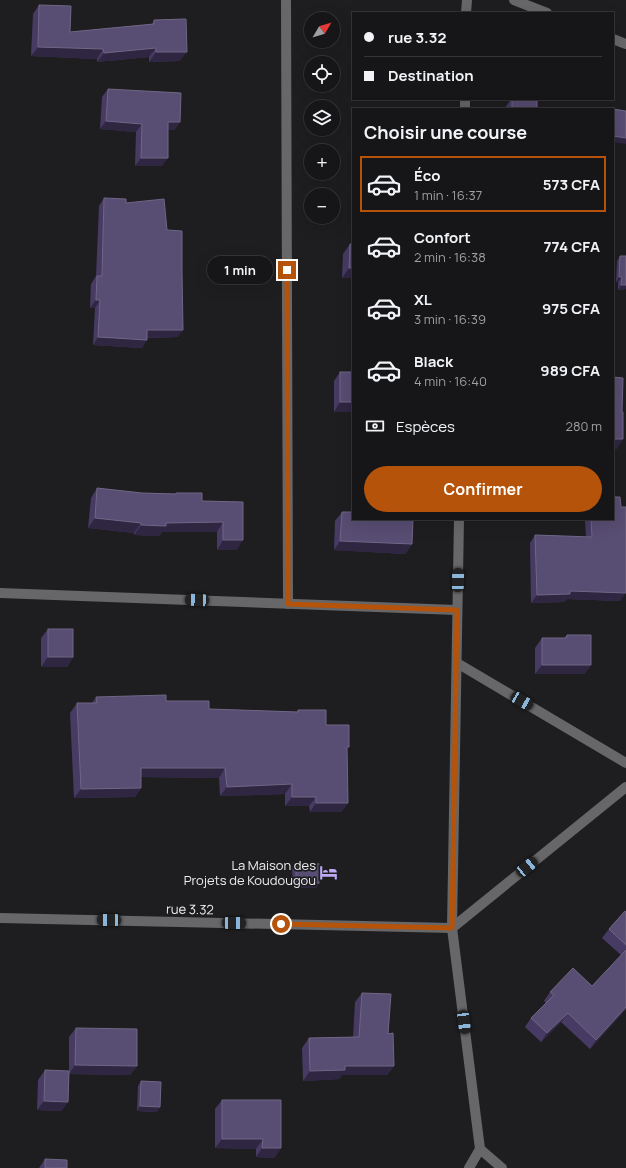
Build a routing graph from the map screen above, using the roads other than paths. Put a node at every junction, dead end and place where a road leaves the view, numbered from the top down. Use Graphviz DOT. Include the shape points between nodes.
graph roads {
  1 [pos="286,0"];
  2 [pos="467,0"];
  3 [pos="514,0"];
  4 [pos="466,12"];
  5 [pos="544,12"];
  6 [pos="614,39"];
  7 [pos="626,44"];
  8 [pos="459,520"];
  9 [pos="0,593"];
  10 [pos="288,604"];
  11 [pos="457,610"];
  12 [pos="457,663"];
  13 [pos="626,763"];
  14 [pos="626,787"];
  15 [pos="0,918"];
  16 [pos="452,928"];
  17 [pos="480,1149"];
  18 [pos="469,1168"];
  19 [pos="502,1168"];
  1 -- 10 [label="street"];
  2 -- 4 [label="street"];
  3 -- 5 [label="street"];
  6 -- 7 [label="street"];
  8 -- 11 [label="street"];
  9 -- 10 [label="street"];
  10 -- 11 [label="street"];
  11 -- 12 [label="street"];
  12 -- 13 [label="street"];
  12 -- 16 [label="street"];
  14 -- 16 [label="street"];
  15 -- 16 [label="street, rue 3.32"];
  16 -- 17 [label="street"];
  17 -- 18 [label="street"];
  17 -- 19 [label="street"];
}
